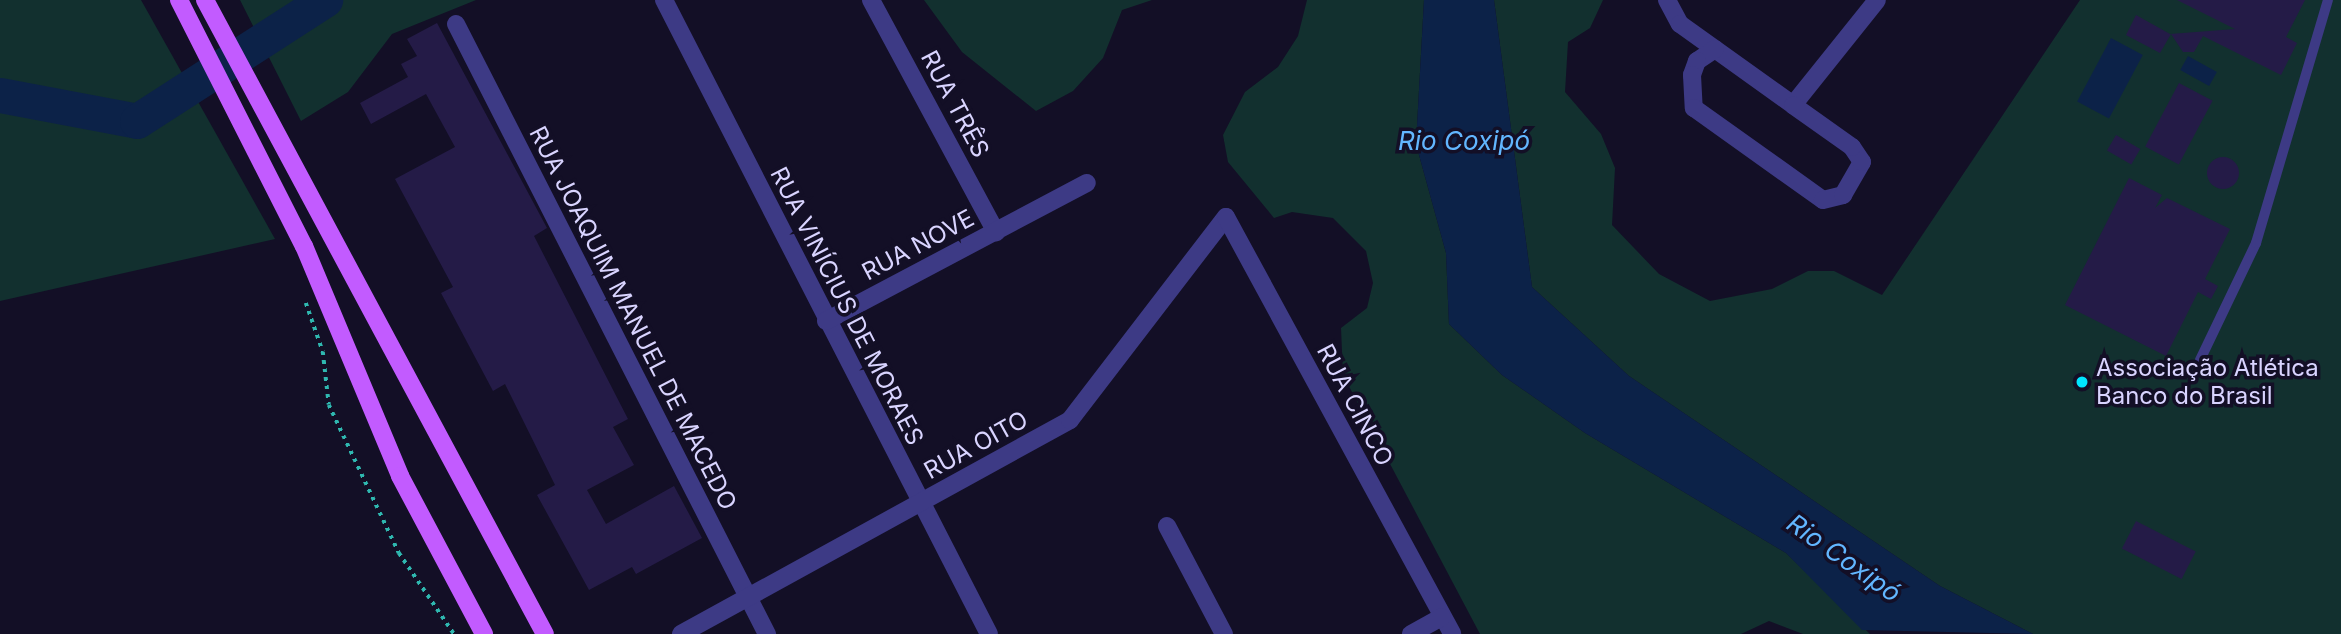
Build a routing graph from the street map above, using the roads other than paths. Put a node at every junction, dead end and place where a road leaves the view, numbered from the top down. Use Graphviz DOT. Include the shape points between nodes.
graph roads {
  1 [pos="205,0"];
  2 [pos="664,0"];
  3 [pos="871,0"];
  4 [pos="1667,0"];
  5 [pos="1877,0"];
  6 [pos="2328,0"];
  7 [pos="179,1"];
  8 [pos="456,24"];
  9 [pos="1715,49"];
  10 [pos="1794,105"];
  11 [pos="1087,183"];
  12 [pos="1226,217"];
  13 [pos="996,232"];
  14 [pos="826,321"];
  15 [pos="2200,360"];
  16 [pos="922,504"];
  17 [pos="1167,526"];
  18 [pos="749,599"];
  19 [pos="1442,617"];
  20 [pos="484,634"];
  21 [pos="545,634"];
  22 [pos="681,634"];
  23 [pos="767,634"];
  24 [pos="989,634"];
  25 [pos="1224,634"];
  26 [pos="1411,634"];
  27 [pos="1452,634"];
  1 -- 21 [label="main road"];
  2 -- 14 [label="street, RUA VINÍCIUS DE MORAES"];
  3 -- 13 [label="street, RUA TRÊS"];
  4 -- 9 [label="street" via="1680,24"];
  5 -- 10 [label="street"];
  6 -- 15 [label="lane" via="2256,243"];
  7 -- 20 [label="main road" via="304,246 400,476"];
  8 -- 18 [label="street, RUA JOAQUIM MANUEL DE MACEDO"];
  9 -- 10 [label="street"];
  9 -- 10 [label="street" via="1692,75 1694,107 1823,200 1843,195 1862,162 1852,147"];
  11 -- 13 [label="street, RUA NOVE"];
  12 -- 16 [label="street, RUA OITO" via="1070,420"];
  12 -- 19 [label="street, RUA CINCO"];
  13 -- 14 [label="street, RUA NOVE"];
  14 -- 16 [label="street, RUA VINÍCIUS DE MORAES"];
  16 -- 18 [label="street, RUA OITO"];
  16 -- 24 [label="street, RUA VINÍCIUS DE MORAES"];
  17 -- 25 [label="street"];
  18 -- 22 [label="street, RUA OITO"];
  18 -- 23 [label="street, RUA JOAQUIM MANUEL DE MACEDO"];
  19 -- 26 [label="street"];
  19 -- 27 [label="street, RUA CINCO"];
}
